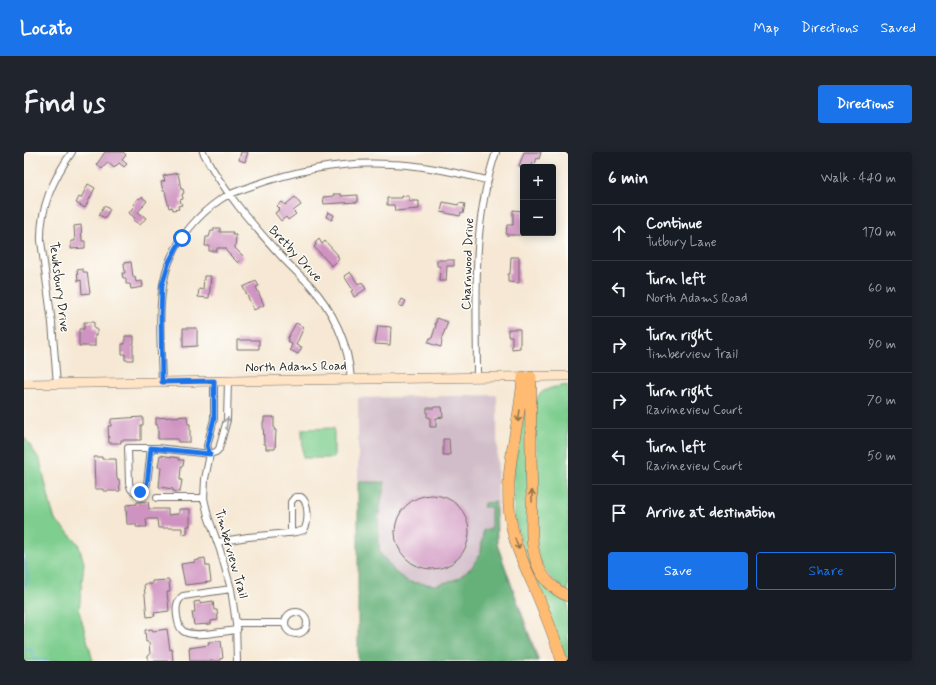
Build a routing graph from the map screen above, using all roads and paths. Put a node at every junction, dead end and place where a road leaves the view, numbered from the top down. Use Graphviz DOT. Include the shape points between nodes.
graph roads {
  1 [pos="72,152"];
  2 [pos="203,152"];
  3 [pos="496,152"];
  4 [pos="487,180"];
  5 [pos="229,195"];
  6 [pos="568,376"];
  7 [pos="527,377"];
  8 [pos="477,378"];
  9 [pos="351,380"];
  10 [pos="214,381"];
  11 [pos="228,381"];
  12 [pos="162,382"];
  13 [pos="24,384"];
  14 [pos="57,384"];
  15 [pos="151,448"];
  16 [pos="210,454"];
  17 [pos="157,498"];
  18 [pos="204,498"];
  19 [pos="291,533"];
  20 [pos="217,542"];
  21 [pos="231,589"];
  22 [pos="568,596"];
  23 [pos="285,623"];
  24 [pos="236,626"];
  25 [pos="237,661"];
  26 [pos="562,661"];
  1 -- 14 [label="street, Tewksbury Drive" via="50,191 41,226"];
  2 -- 5 [label="street, Bretby Drive"];
  3 -- 4 [label="street, Charnwood Drive"];
  4 -- 5 [label="street" via="405,165 361,164 317,168 279,177"];
  4 -- 8 [label="street, Charnwood Drive" via="478,240"];
  5 -- 9 [label="street, Bretby Drive" via="324,304 345,346"];
  5 -- 12 [label="street" via="193,224 178,244 169,262 162,292"];
  6 -- 7 [label="street, North Adams Road"];
  7 -- 8 [label="street, North Adams Road"];
  22 -- 7 [label="highway, one-way" via="546,580 540,571 533,549"];
  7 -- 26 [label="highway, one-way" via="509,476 510,521"];
  8 -- 9 [label="street, North Adams Road"];
  9 -- 11 [label="street, North Adams Road"];
  10 -- 11 [label="street, North Adams Road"];
  10 -- 12 [label="street, North Adams Road"];
  10 -- 16 [label="street, Timberview Trail" via="214,419 207,446"];
  16 -- 11 [label="street, one-way" via="220,449 225,432 228,416"];
  12 -- 14 [label="street, North Adams Road"];
  13 -- 14 [label="street, North Adams Road"];
  15 -- 15 [label="street" via="128,448 129,483 135,492 142,491 147,484"];
  15 -- 16 [label="street"];
  16 -- 18 [label="street, Timberview Trail" via="206,468"];
  17 -- 18 [label="street"];
  18 -- 20 [label="street, Timberview Trail"];
  19 -- 19 [label="street" via="301,532 306,527 306,502 301,497 291,502"];
  19 -- 20 [label="street"];
  20 -- 21 [label="street, Timberview Trail"];
  21 -- 24 [label="street, Timberview Trail"];
  21 -- 24 [label="street" via="183,596 178,602 177,617 182,630 189,634"];
  23 -- 24 [label="street"];
  24 -- 25 [label="street, Timberview Trail"];
}
